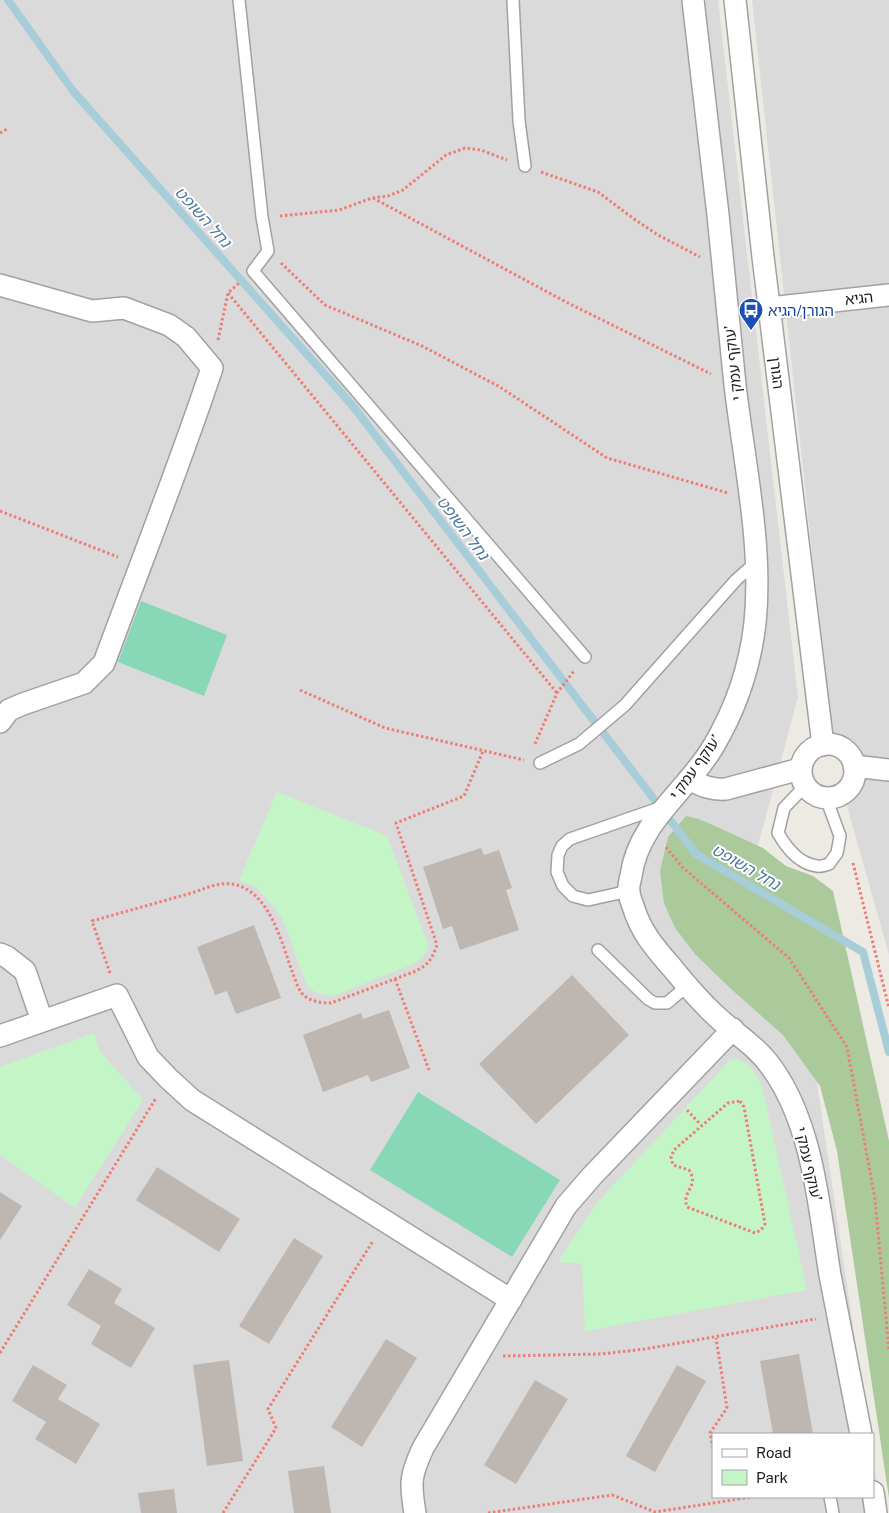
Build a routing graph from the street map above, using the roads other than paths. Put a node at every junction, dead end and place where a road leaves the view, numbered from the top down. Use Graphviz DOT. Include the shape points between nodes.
graph roads {
  1 [pos="239,0"];
  2 [pos="513,0"];
  3 [pos="693,0"];
  4 [pos="735,0"];
  5 [pos="525,166"];
  6 [pos="0,285"];
  7 [pos="889,295"];
  8 [pos="769,308"];
  9 [pos="755,563"];
  10 [pos="586,657"];
  11 [pos="0,722"];
  12 [pos="823,745"];
  13 [pos="540,763"];
  14 [pos="854,766"];
  15 [pos="889,770"];
  16 [pos="802,777"];
  17 [pos="689,779"];
  18 [pos="826,798"];
  19 [pos="666,805"];
  20 [pos="628,891"];
  21 [pos="598,950"];
  22 [pos="0,954"];
  23 [pos="687,986"];
  24 [pos="42,1021"];
  25 [pos="732,1029"];
  26 [pos="0,1036"];
  27 [pos="511,1300"];
  28 [pos="861,1433"];
  29 [pos="830,1498"];
  30 [pos="874,1498"];
  31 [pos="415,1513"];
  32 [pos="833,1513"];
  33 [pos="876,1513"];
  1 -- 10 [label="lane" via="268,251 253,271"];
  2 -- 5 [label="lane" via="518,120"];
  3 -- 9 [label="street, עוקף עמק י’"];
  4 -- 8 [label="street, הגורן"];
  6 -- 11 [label="street" via="92,311 124,308 169,326 186,337 212,368 188,441 104,663 84,683 9,710"];
  7 -- 8 [label="street, הגיא"];
  8 -- 12 [label="street, הגורן"];
  9 -- 13 [label="lane" via="736,580 624,706 579,744"];
  9 -- 17 [label="street, עוקף עמק י’" via="755,625 746,670 732,710 711,749"];
  12 -- 14 [label="street" via="840,747 852,759"];
  12 -- 16 [label="street" via="815,747 803,760"];
  14 -- 15 [label="street"];
  14 -- 18 [label="street" via="848,789 835,798"];
  16 -- 17 [label="street" via="717,790 705,788"];
  16 -- 18 [label="street" via="810,792"];
  16 -- 18 [label="lane" via="784,808 778,833 786,847 802,860 817,866 829,864 837,853 840,836"];
  17 -- 19 [label="street, עוקף עמק י’"];
  19 -- 20 [label="street, עוקף עמק י’" via="641,840 632,864"];
  19 -- 20 [label="lane" via="570,839 558,855 557,872 563,886 573,896 588,900"];
  20 -- 23 [label="street, עוקף עמק י’" via="646,938"];
  21 -- 23 [label="lane" via="655,1003 667,1003"];
  22 -- 24 [label="street" via="24,971"];
  23 -- 25 [label="street, עוקף עמק י’"];
  24 -- 26 [label="street"];
  24 -- 27 [label="street" via="117,995 148,1057 192,1100"];
  25 -- 27 [label="street" via="575,1195"];
  25 -- 28 [label="street, עוקף עמק י’" via="753,1045 787,1092 810,1154"];
  27 -- 31 [label="street" via="416,1462 411,1490"];
  29 -- 32 [label="lane"];
  30 -- 33 [label="street"];
}
